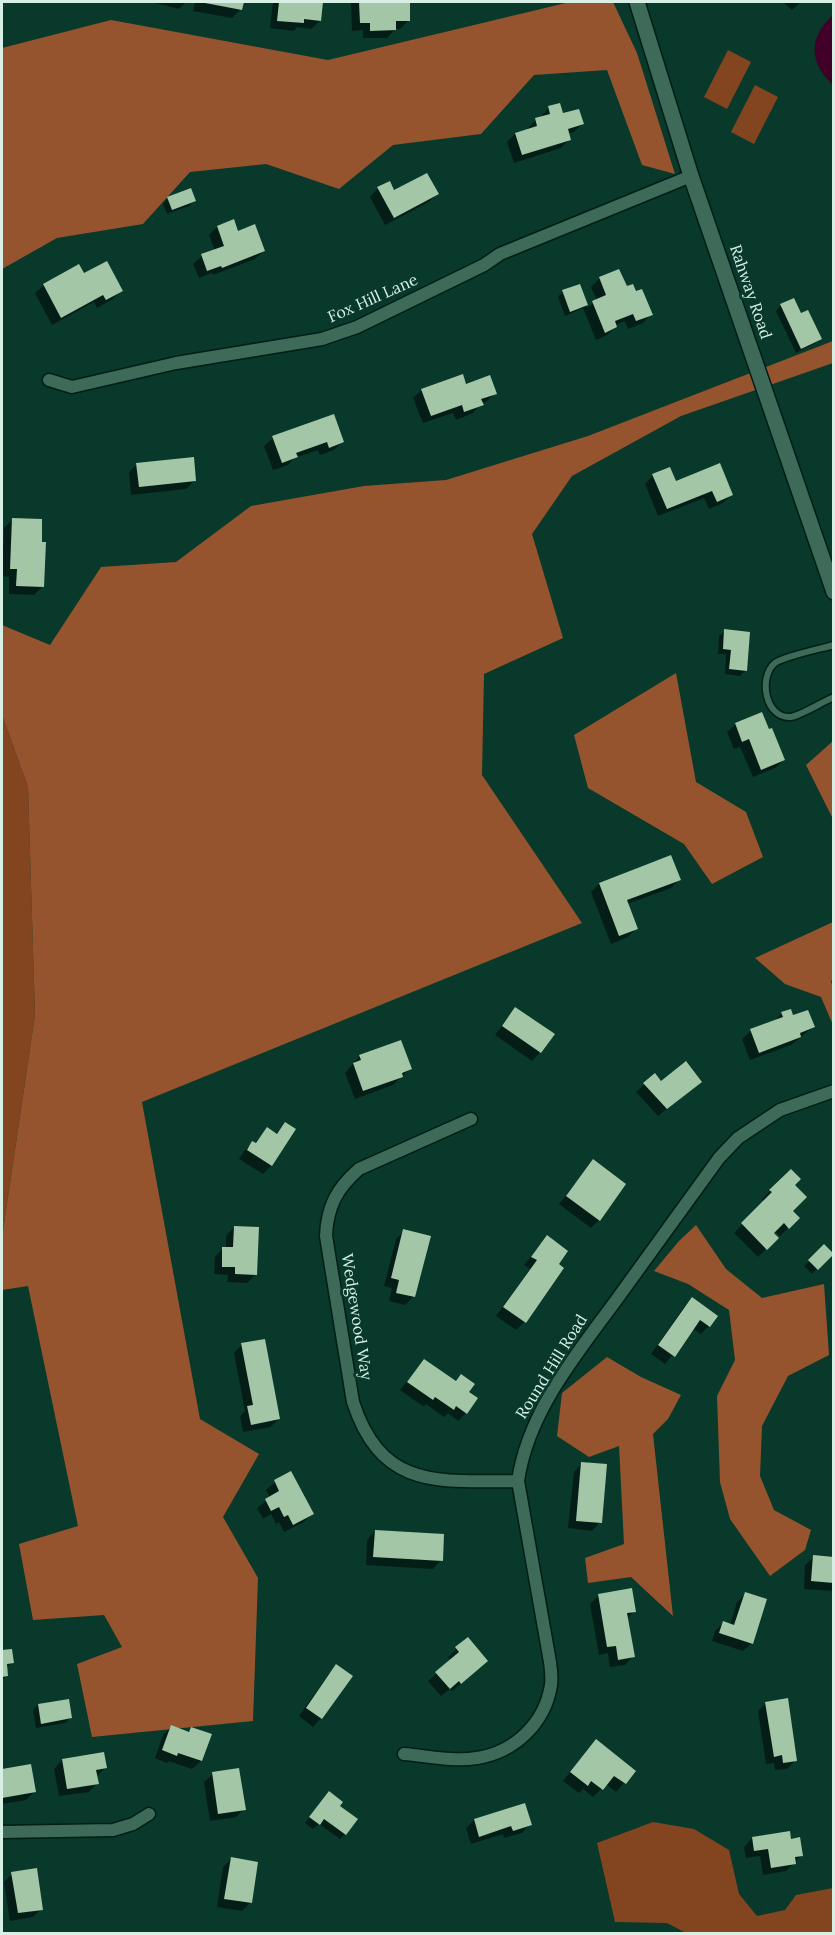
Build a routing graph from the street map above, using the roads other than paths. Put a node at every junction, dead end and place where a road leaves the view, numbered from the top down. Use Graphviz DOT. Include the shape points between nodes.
graph roads {
  1 [pos="637,2"];
  2 [pos="691,176"];
  3 [pos="48,380"];
  4 [pos="834,592"];
  5 [pos="834,645"];
  6 [pos="834,697"];
  7 [pos="834,1091"];
  8 [pos="471,1119"];
  9 [pos="518,1481"];
  10 [pos="404,1754"];
  11 [pos="149,1814"];
  12 [pos="2,1832"];
  1 -- 2 [label="street, Rahway Road"];
  2 -- 3 [label="street, Fox Hill Lane" via="500,254 357,327 322,339 176,363 72,387"];
  2 -- 4 [label="street, Rahway Road"];
  5 -- 6 [label="lane" via="777,662 765,682 769,704 786,716"];
  7 -- 9 [label="street, Round Hill Road" via="780,1110 738,1138 719,1158 552,1393 528,1438"];
  8 -- 9 [label="street, Wedgewood Way" via="359,1168 337,1191 326,1236 353,1402 371,1442 386,1457 423,1478"];
  9 -- 10 [label="street, Round Hill Road" via="550,1662 547,1700 528,1732 496,1754 453,1759"];
  11 -- 12 [label="street" via="134,1824 113,1830"];
}
